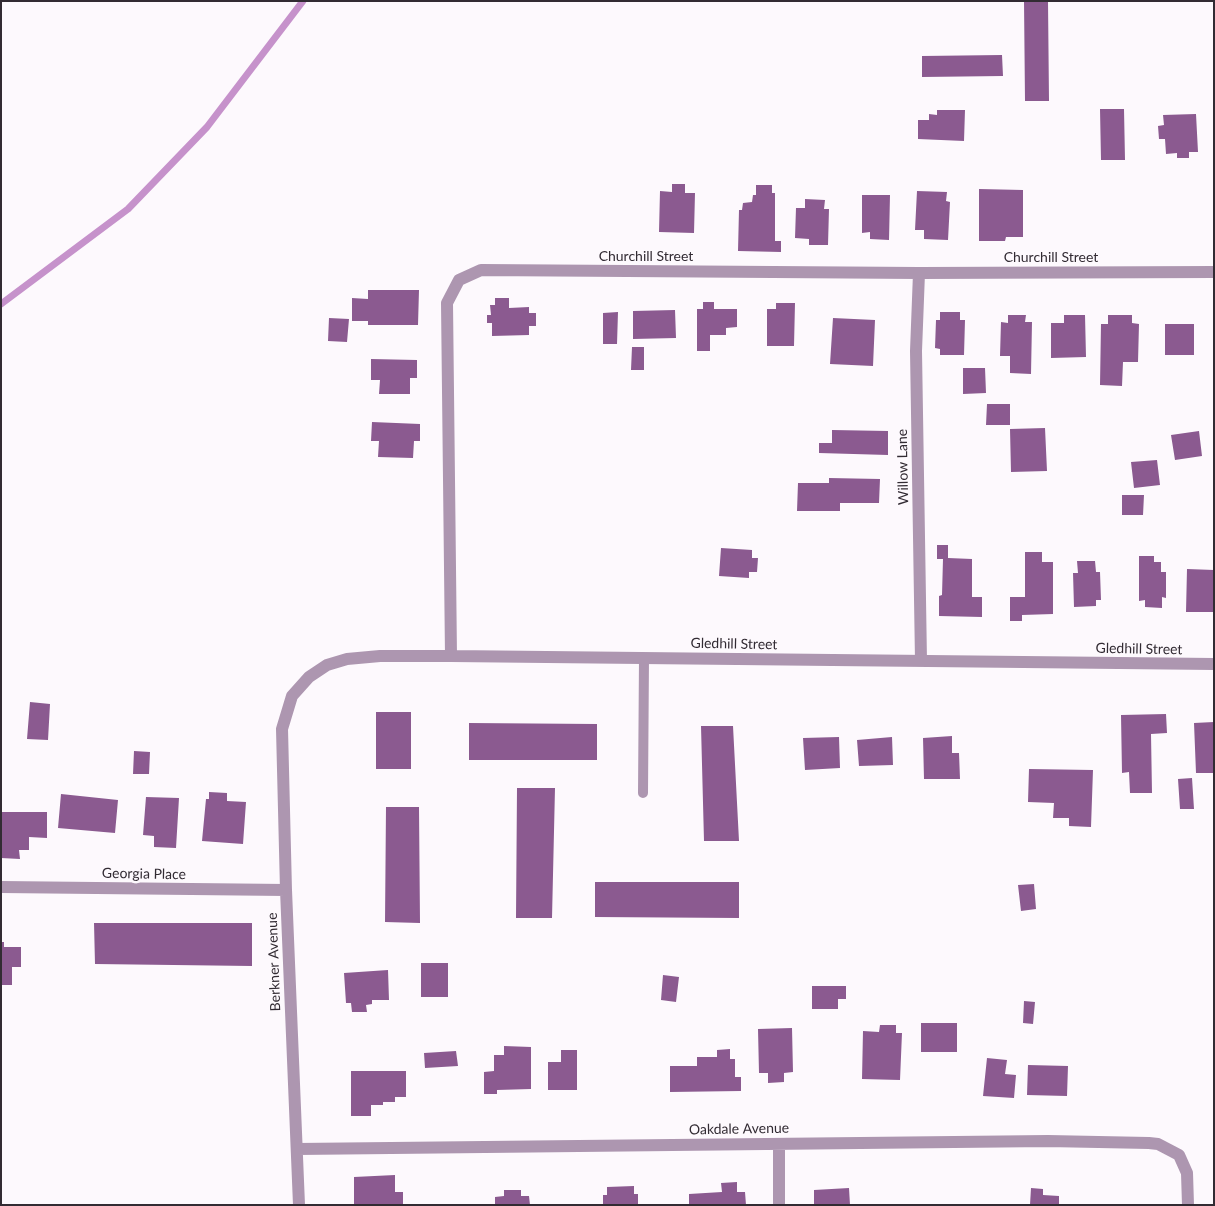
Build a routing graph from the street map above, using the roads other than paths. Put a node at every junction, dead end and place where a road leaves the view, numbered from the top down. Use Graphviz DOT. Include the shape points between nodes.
graph roads {
  1 [pos="1214,272"];
  2 [pos="919,273"];
  3 [pos="452,656"];
  4 [pos="644,658"];
  5 [pos="921,661"];
  6 [pos="1214,664"];
  7 [pos="285,719"];
  8 [pos="643,792"];
  9 [pos="1,887"];
  10 [pos="286,890"];
  11 [pos="779,1144"];
  12 [pos="297,1149"];
  13 [pos="299,1205"];
  14 [pos="779,1205"];
  15 [pos="1188,1205"];
  1 -- 2 [label="street, Churchill Street"];
  2 -- 3 [label="street, Churchill Street" via="481,270 459,280 447,303"];
  2 -- 5 [label="street, Willow Lane" via="916,351"];
  3 -- 4 [label="street, Gledhill Street"];
  3 -- 7 [label="street, Gledhill Street" via="380,656 327,665 292,696"];
  4 -- 5 [label="street, Gledhill Street"];
  4 -- 8 [label="lane"];
  5 -- 6 [label="street, Gledhill Street"];
  7 -- 10 [label="street, Berkner Avenue" via="282,730"];
  9 -- 10 [label="street, Georgia Place"];
  10 -- 12 [label="street, Berkner Avenue"];
  11 -- 12 [label="street, Oakdale Avenue"];
  11 -- 14 [label="street"];
  11 -- 15 [label="street, Oakdale Avenue" via="1149,1142 1179,1155 1187,1173"];
  12 -- 13 [label="street, Berkner Avenue"];
}
